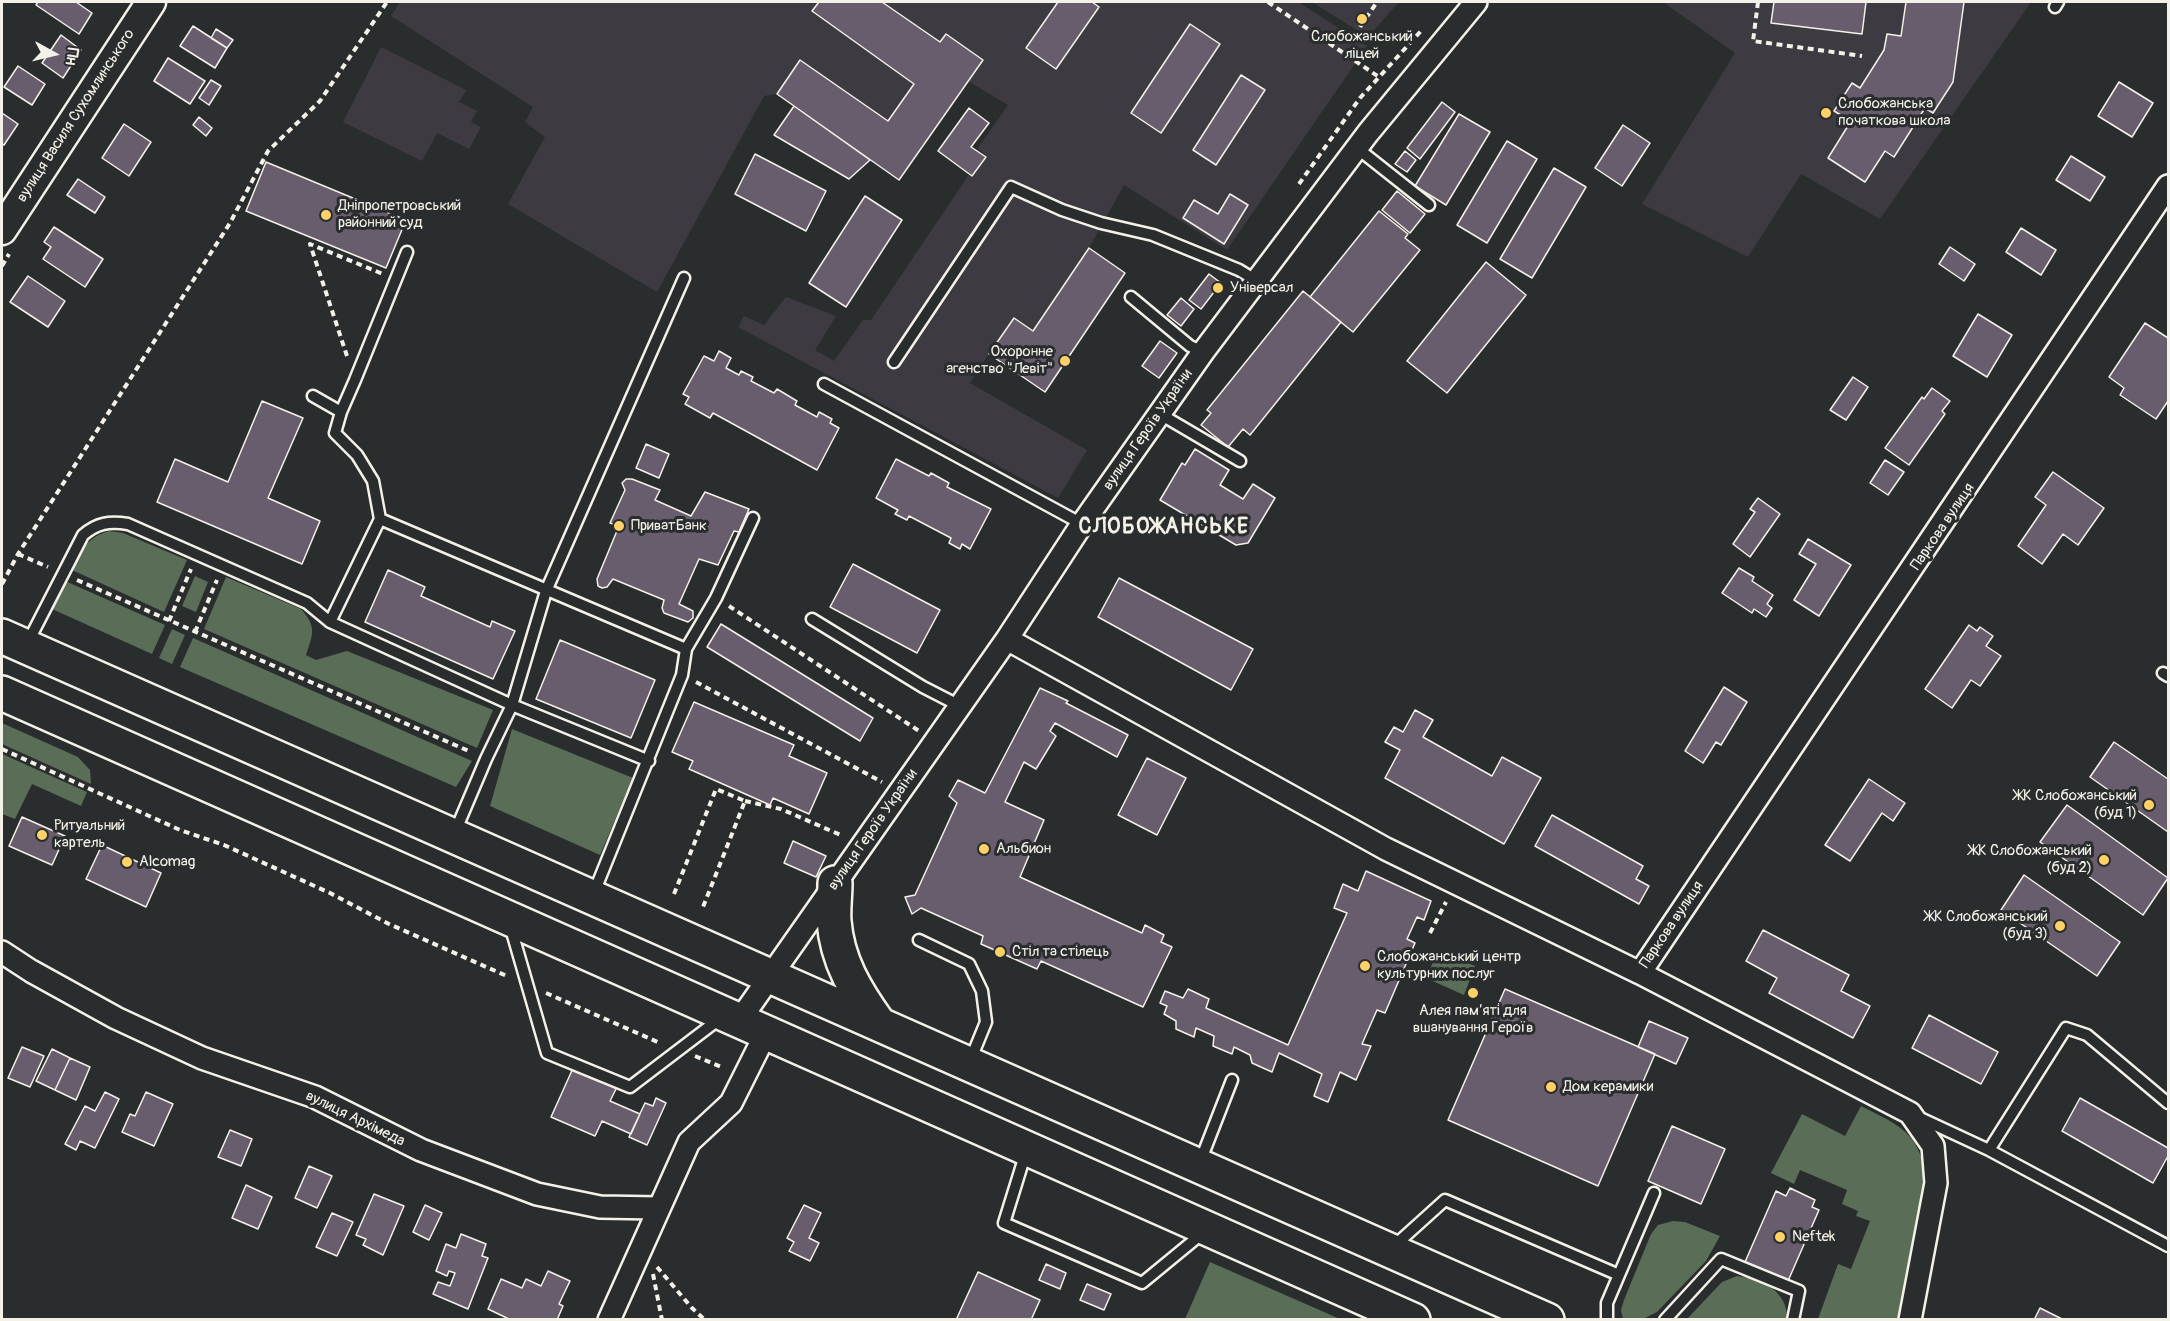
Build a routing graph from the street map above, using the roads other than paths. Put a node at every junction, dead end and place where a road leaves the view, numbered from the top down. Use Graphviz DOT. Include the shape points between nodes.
graph roads {
  1 [pos="151,2"];
  2 [pos="1476,2"];
  3 [pos="1357,148"];
  4 [pos="2169,187"];
  5 [pos="1428,205"];
  6 [pos="2,230"];
  7 [pos="407,252"];
  8 [pos="684,278"];
  9 [pos="1257,281"];
  10 [pos="1131,297"];
  11 [pos="1203,352"];
  12 [pos="894,362"];
  13 [pos="824,384"];
  14 [pos="313,396"];
  15 [pos="340,412"];
  16 [pos="1160,414"];
  17 [pos="1240,461"];
  18 [pos="753,518"];
  19 [pos="380,519"];
  20 [pos="1082,524"];
  21 [pos="546,591"];
  22 [pos="812,619"];
  23 [pos="330,622"];
  24 [pos="1007,639"];
  25 [pos="13,642"];
  26 [pos="686,649"];
  27 [pos="2,693"];
  28 [pos="512,705"];
  29 [pos="960,705"];
  30 [pos="649,761"];
  31 [pos="454,835"];
  32 [pos="835,883"];
  33 [pos="593,897"];
  34 [pos="508,919"];
  35 [pos="919,940"];
  36 [pos="2,952"];
  37 [pos="1640,973"];
  38 [pos="770,976"];
  39 [pos="743,1023"];
  40 [pos="879,1024"];
  41 [pos="968,1064"];
  42 [pos="1232,1080"];
  43 [pos="2169,1103"];
  44 [pos="1910,1113"];
  45 [pos="1027,1148"];
  46 [pos="1989,1150"];
  47 [pos="1199,1165"];
  48 [pos="1654,1193"];
  49 [pos="659,1208"];
  50 [pos="1207,1228"];
  51 [pos="2169,1246"];
  52 [pos="1391,1249"];
  53 [pos="1619,1275"];
  54 [pos="609,1320"];
  55 [pos="1413,1320"];
  56 [pos="1547,1320"];
  57 [pos="1607,1320"];
  58 [pos="1665,1320"];
  59 [pos="1793,1320"];
  60 [pos="1910,1320"];
  1 -- 6 [label="main road, вулиця Василя Сухомлинського"];
  2 -- 3 [label="street, вулиця Героїв України"];
  3 -- 5 [label="lane"];
  3 -- 9 [label="street, вулиця Героїв України"];
  4 -- 37 [label="street, Паркова вулиця"];
  7 -- 15 [label="lane"];
  8 -- 21 [label="lane"];
  9 -- 11 [label="street, вулиця Героїв України"];
  9 -- 12 [label="lane" via="1153,235 1062,210 1011,186"];
  10 -- 11 [label="lane" via="1190,346"];
  11 -- 16 [label="street, вулиця Героїв України"];
  13 -- 20 [label="lane"];
  14 -- 15 [label="lane"];
  15 -- 19 [label="lane" via="335,433 357,455 373,481"];
  16 -- 17 [label="lane"];
  16 -- 20 [label="street, вулиця Героїв України"];
  18 -- 26 [label="lane" via="716,598"];
  19 -- 21 [label="lane"];
  19 -- 23 [label="lane"];
  20 -- 24 [label="street, вулиця Героїв України"];
  21 -- 26 [label="lane"];
  21 -- 28 [label="lane"];
  22 -- 29 [label="lane" via="923,687"];
  23 -- 25 [label="lane" via="307,603 197,554 128,524 103,523 83,536 63,574"];
  23 -- 28 [label="lane"];
  24 -- 29 [label="street, вулиця Героїв України"];
  24 -- 37 [label="street" via="1386,849"];
  25 -- 31 [label="main road"];
  26 -- 30 [label="lane" via="682,675"];
  27 -- 34 [label="main road"];
  28 -- 30 [label="lane"];
  28 -- 31 [label="lane"];
  29 -- 32 [label="street, вулиця Героїв України"];
  30 -- 33 [label="lane"];
  31 -- 33 [label="main road"];
  32 -- 38 [label="street, вулиця Героїв України"];
  32 -- 40 [label="main road" via="838,953 855,990"];
  33 -- 38 [label="main road"];
  34 -- 39 [label="main road"];
  34 -- 39 [label="lane" via="547,1053 630,1087 679,1050"];
  35 -- 41 [label="lane" via="969,964 982,991 986,1022"];
  36 -- 49 [label="street, вулиця Архімеда" via="116,1018 202,1058 315,1097 421,1150 537,1194 600,1206"];
  37 -- 44 [label="street"];
  38 -- 39 [label="street, вулиця Героїв України"];
  38 -- 40 [label="main road"];
  39 -- 45 [label="main road"];
  39 -- 49 [label="street, вулиця Героїв України" via="745,1076 731,1104 689,1142"];
  40 -- 41 [label="main road"];
  41 -- 47 [label="main road"];
  42 -- 47 [label="lane"];
  43 -- 46 [label="lane" via="2087,1035 2066,1028"];
  44 -- 46 [label="lane"];
  44 -- 60 [label="street" via="1933,1146 1936,1183"];
  45 -- 50 [label="main road"];
  45 -- 50 [label="lane" via="1004,1223 1142,1283"];
  46 -- 51 [label="lane"];
  47 -- 52 [label="main road"];
  48 -- 53 [label="lane"];
  49 -- 54 [label="street, вулиця Героїв України"];
  50 -- 55 [label="main road"];
  52 -- 53 [label="lane" via="1445,1200"];
  52 -- 56 [label="main road"];
  53 -- 57 [label="lane" via="1607,1303"];
  58 -- 59 [label="lane" via="1721,1259 1798,1291"];
}
